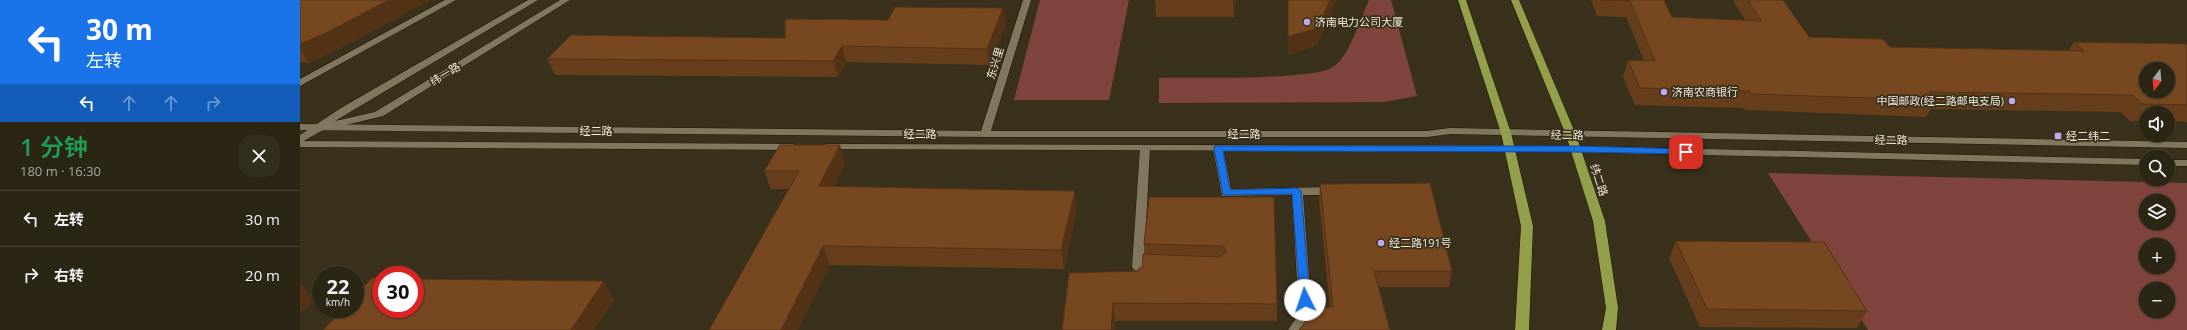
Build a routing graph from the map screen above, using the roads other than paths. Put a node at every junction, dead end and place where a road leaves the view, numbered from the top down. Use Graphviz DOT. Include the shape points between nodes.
graph roads {
  1 [pos="452,0"];
  2 [pos="534,0"];
  3 [pos="566,0"];
  4 [pos="1027,0"];
  5 [pos="1462,0"];
  6 [pos="1515,0"];
  7 [pos="300,83"];
  8 [pos="300,128"];
  9 [pos="315,129"];
  10 [pos="1506,133"];
  11 [pos="985,134"];
  12 [pos="1571,135"];
  13 [pos="300,140"];
  14 [pos="300,144"];
  15 [pos="2187,145"];
  16 [pos="801,147"];
  17 [pos="817,147"];
  18 [pos="1145,148"];
  19 [pos="1218,148"];
  20 [pos="1509,148"];
  21 [pos="1576,149"];
  22 [pos="2139,162"];
  23 [pos="2175,162"];
  24 [pos="2187,163"];
  25 [pos="1297,191"];
  26 [pos="1346,191"];
  27 [pos="1168,268"];
  28 [pos="1295,330"];
  29 [pos="1522,330"];
  30 [pos="1609,330"];
  1 -- 7 [label="street"];
  2 -- 9 [label="street, 纬一路"];
  3 -- 9 [label="street, 纬一路" via="379,114"];
  4 -- 11 [label="street, 东兴里"];
  5 -- 10 [label="highway"];
  6 -- 12 [label="highway, 纬二路"];
  8 -- 9 [label="street, 经二路"];
  9 -- 11 [label="street, 经二路"];
  9 -- 13 [label="street, 纬一路"];
  10 -- 11 [label="street, 经二路"];
  10 -- 12 [label="street, 经二路"];
  10 -- 20 [label="highway"];
  12 -- 15 [label="street, 经二路"];
  12 -- 21 [label="highway, 纬二路"];
  14 -- 16 [label="street, 经二路"];
  17 -- 18 [label="street, 经二路"];
  18 -- 19 [label="street, 经二路"];
  18 -- 27 [label="street" via="1138,268"];
  19 -- 20 [label="street, 经二路"];
  19 -- 25 [label="street" via="1226,193"];
  20 -- 21 [label="street, 经二路"];
  20 -- 29 [label="highway" via="1527,226"];
  21 -- 22 [label="street, 经二路"];
  21 -- 30 [label="highway, 纬二路" via="1599,222 1612,308"];
  23 -- 24 [label="street"];
  25 -- 26 [label="street"];
  25 -- 28 [label="street" via="1306,315"];
}
